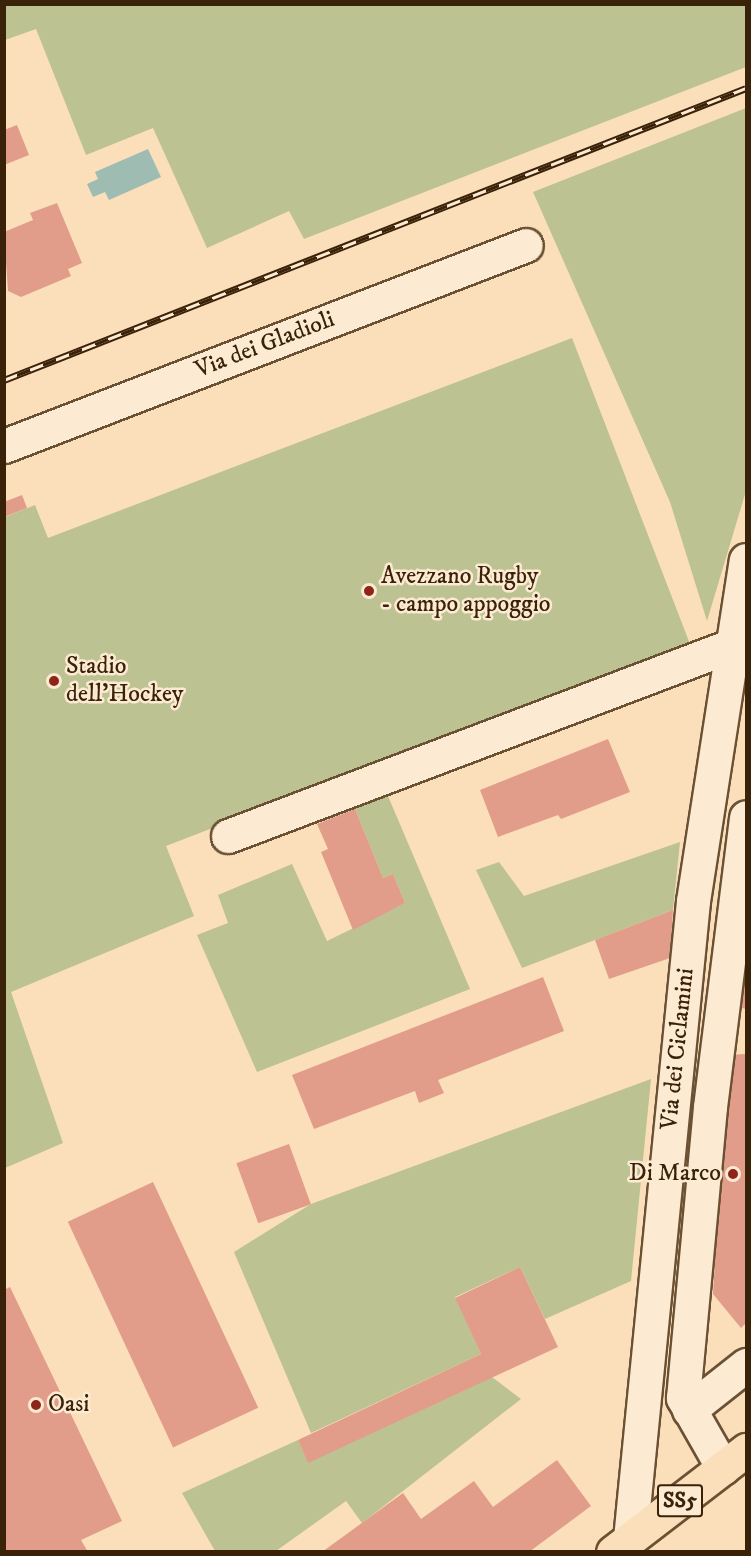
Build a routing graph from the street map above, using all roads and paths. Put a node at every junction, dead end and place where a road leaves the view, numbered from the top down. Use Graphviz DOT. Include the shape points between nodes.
graph roads {
  1 [pos="526,245"];
  2 [pos="4,446"];
  3 [pos="747,560"];
  4 [pos="730,646"];
  5 [pos="747,817"];
  6 [pos="228,836"];
  7 [pos="747,1365"];
  8 [pos="689,1410"];
  9 [pos="735,1459"];
  10 [pos="622,1545"];
  1 -- 2 [label="street, Via dei Gladioli"];
  3 -- 4 [label="street, Via dei Ciclamini"];
  4 -- 6 [label="street"];
  4 -- 10 [label="street, Via dei Ciclamini" via="693,901"];
  5 -- 8 [label="street" via="688,1311 683,1398"];
  7 -- 8 [label="street"];
  8 -- 9 [label="street"];
  9 -- 10 [label="main road, SS5"];
}
